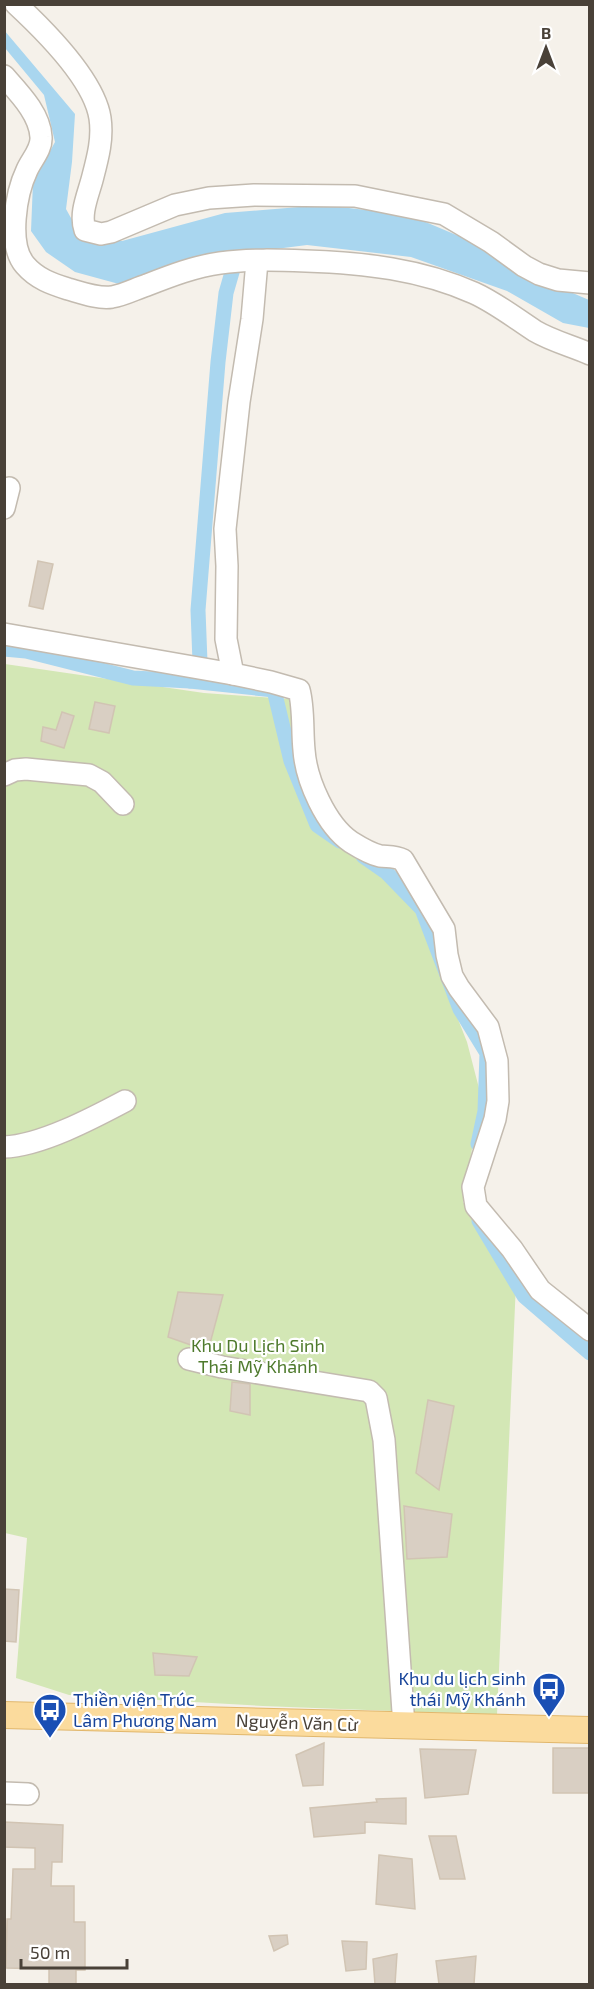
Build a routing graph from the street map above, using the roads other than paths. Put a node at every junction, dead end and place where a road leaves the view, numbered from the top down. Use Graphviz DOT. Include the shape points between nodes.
graph roads {
  1 [pos="16,4"];
  2 [pos="4,76"];
  3 [pos="253,261"];
  4 [pos="590,283"];
  5 [pos="590,354"];
  6 [pos="4,634"];
  7 [pos="226,673"];
  8 [pos="4,775"];
  9 [pos="123,804"];
  10 [pos="125,1101"];
  11 [pos="4,1147"];
  12 [pos="590,1330"];
  13 [pos="189,1359"];
  14 [pos="4,1715"];
  15 [pos="404,1726"];
  16 [pos="590,1730"];
  17 [pos="4,1793"];
  18 [pos="28,1794"];
  1 -- 4 [label="street" via="75,69 94,98 100,117 101,146 82,216 85,230 111,232 175,205 219,196 355,196 444,214 539,274"];
  2 -- 3 [label="street" via="28,105 41,134 39,148 20,188 15,222 20,258 32,272 54,285 105,297 219,263"];
  3 -- 5 [label="street" via="358,263 402,269 473,292 536,331"];
  3 -- 7 [label="street" via="252,320 238,402 225,529"];
  6 -- 7 [label="street"];
  7 -- 12 [label="street" via="299,690 306,762 325,811 351,842 376,854 403,860 444,929 452,976 488,1027 497,1061 498,1101 473,1187 476,1206 540,1290"];
  8 -- 9 [label="street" via="26,769 89,775 102,782"];
  10 -- 11 [label="street" via="92,1119 21,1146"];
  13 -- 15 [label="street" via="369,1391 375,1398 384,1440"];
  14 -- 15 [label="main road, Nguyễn Văn Cừ"];
  15 -- 16 [label="main road, Nguyễn Văn Cừ"];
  17 -- 18 [label="street"];
}
